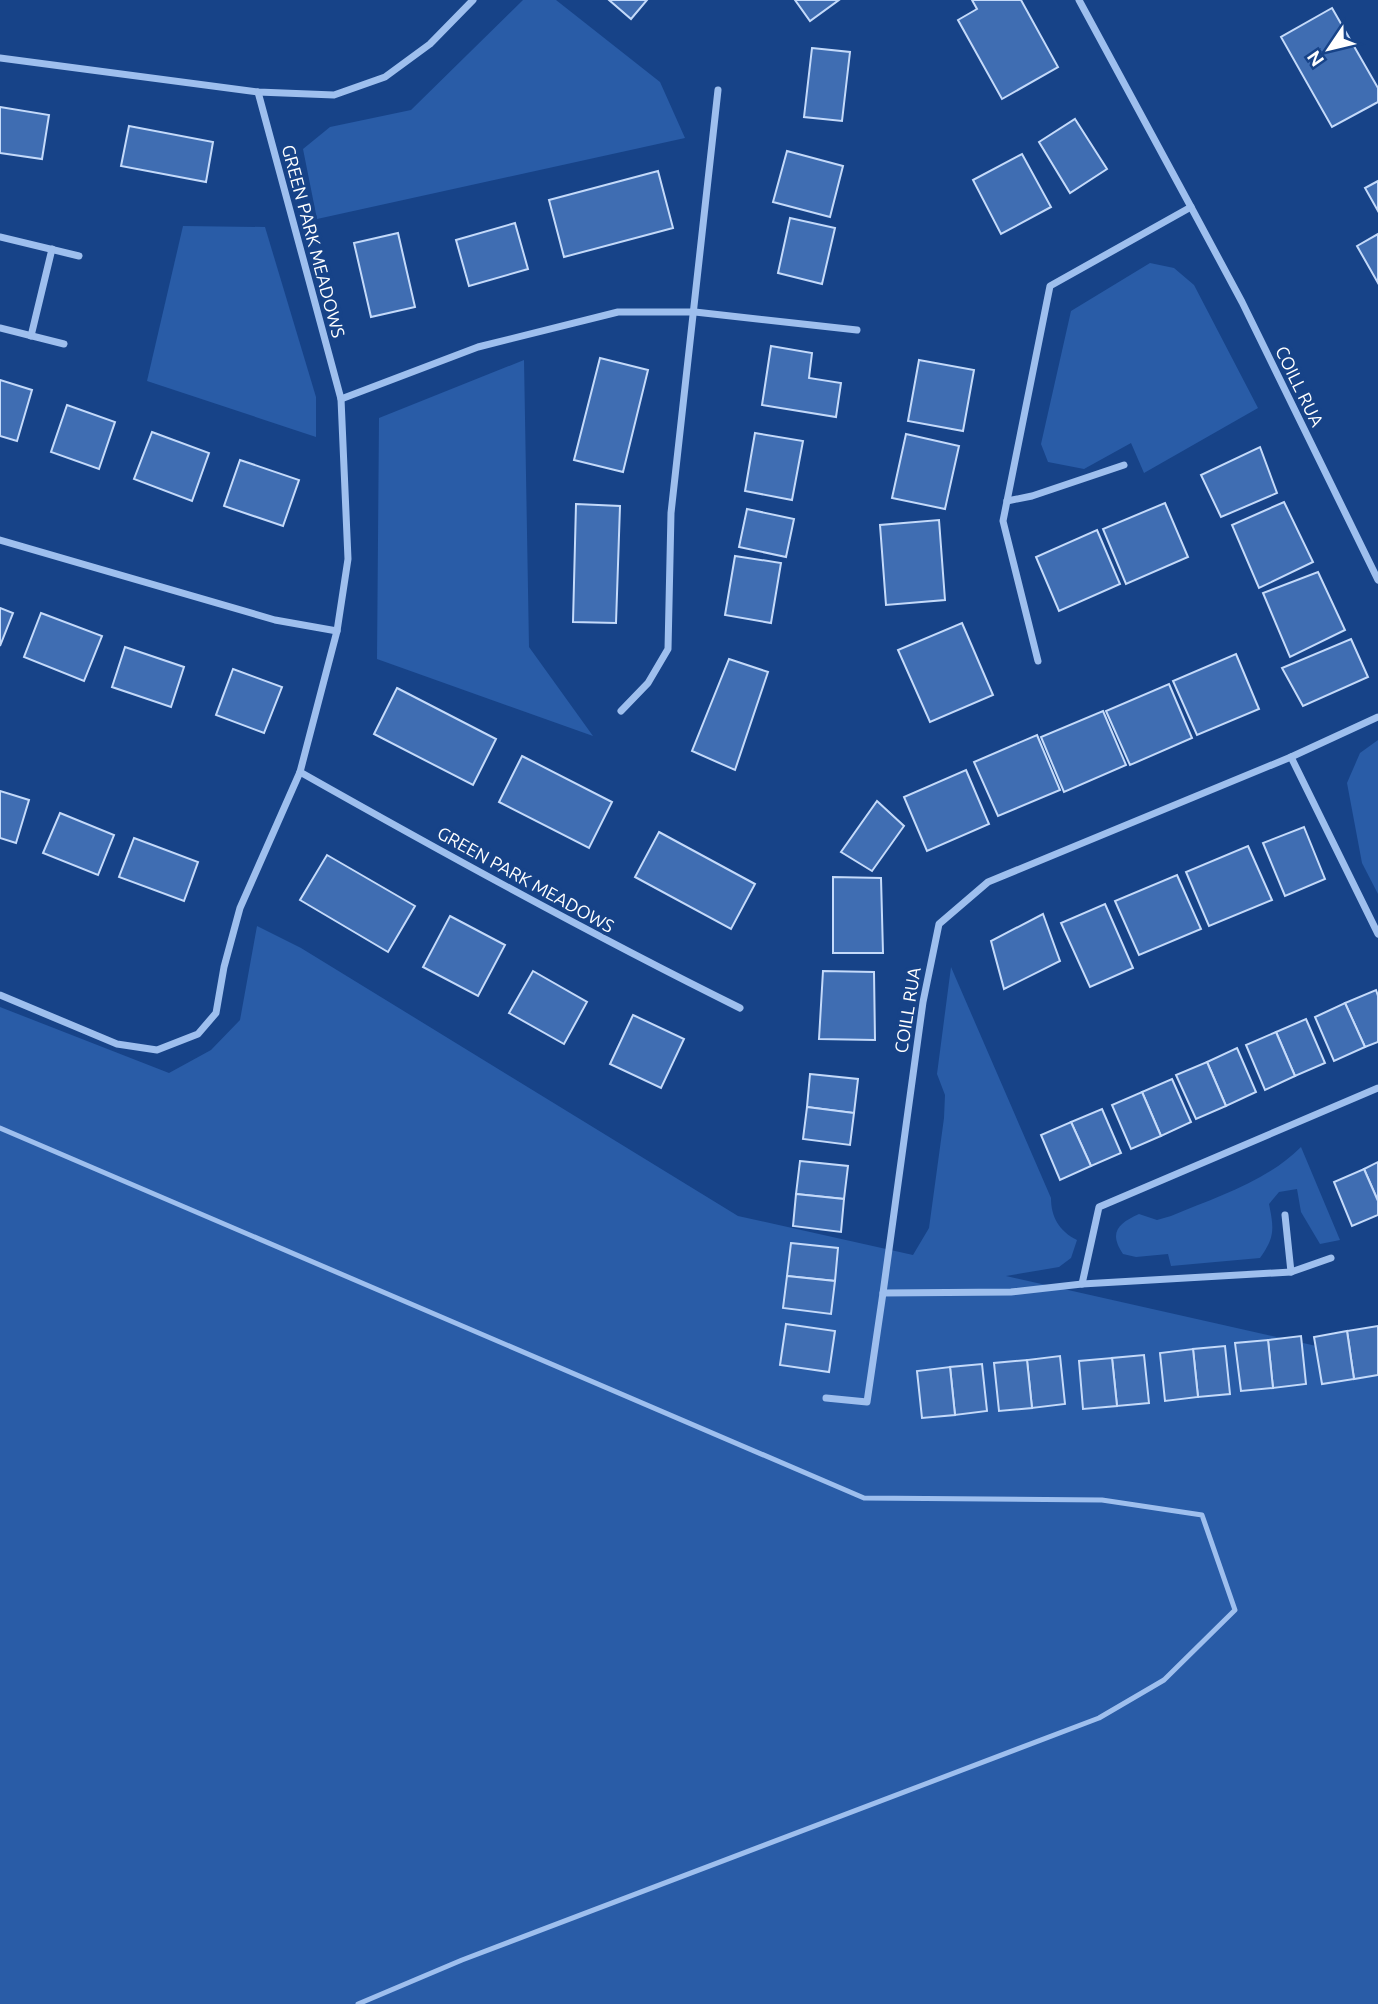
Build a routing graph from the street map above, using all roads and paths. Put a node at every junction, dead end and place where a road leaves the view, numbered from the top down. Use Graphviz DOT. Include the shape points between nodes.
graph roads {
  1 [pos="474,0"];
  2 [pos="1079,0"];
  3 [pos="0,58"];
  4 [pos="718,90"];
  5 [pos="258,92"];
  6 [pos="1191,207"];
  7 [pos="0,237"];
  8 [pos="52,249"];
  9 [pos="79,256"];
  10 [pos="695,312"];
  11 [pos="0,328"];
  12 [pos="857,330"];
  13 [pos="31,336"];
  14 [pos="64,344"];
  15 [pos="341,399"];
  16 [pos="1124,465"];
  17 [pos="1007,501"];
  18 [pos="0,540"];
  19 [pos="1378,580"];
  20 [pos="337,631"];
  21 [pos="1038,661"];
  22 [pos="621,710"];
  23 [pos="1378,717"];
  24 [pos="1291,757"];
  25 [pos="300,772"];
  26 [pos="1378,934"];
  27 [pos="0,995"];
  28 [pos="740,1008"];
  29 [pos="1378,1088"];
  30 [pos="0,1128"];
  31 [pos="1285,1215"];
  32 [pos="1331,1258"];
  33 [pos="1291,1272"];
  34 [pos="1082,1284"];
  35 [pos="883,1293"];
  36 [pos="826,1398"];
  37 [pos="358,2004"];
  1 -- 5 [label="street" via="430,44 385,77 334,95"];
  2 -- 6 [label="street, COILL RUA"];
  3 -- 5 [label="street"];
  4 -- 10 [label="street"];
  5 -- 15 [label="street, GREEN PARK MEADOWS"];
  6 -- 17 [label="street" via="1050,286"];
  6 -- 19 [label="street, COILL RUA"];
  7 -- 8 [label="street"];
  8 -- 9 [label="street"];
  8 -- 13 [label="street"];
  10 -- 12 [label="street"];
  10 -- 15 [label="street" via="618,312 544,330 478,347"];
  10 -- 22 [label="street" via="671,513 668,649 648,683"];
  11 -- 13 [label="street"];
  13 -- 14 [label="street"];
  15 -- 20 [label="street, GREEN PARK MEADOWS" via="348,559"];
  16 -- 17 [label="street"];
  17 -- 21 [label="street" via="1003,521"];
  18 -- 20 [label="street" via="275,620"];
  20 -- 25 [label="street, GREEN PARK MEADOWS"];
  23 -- 24 [label="street, COILL RUA"];
  24 -- 26 [label="street"];
  24 -- 35 [label="street, COILL RUA" via="988,882 939,925 923,1002"];
  25 -- 27 [label="street, GREEN PARK MEADOWS" via="240,908 216,1013 198,1034 157,1050 117,1044"];
  25 -- 28 [label="street, GREEN PARK MEADOWS" via="627,953"];
  29 -- 34 [label="street" via="1099,1207"];
  30 -- 37 [label="lane" via="864,1498 1102,1500 1202,1515 1235,1610 1164,1679 1099,1718 462,1960"];
  31 -- 33 [label="street"];
  32 -- 33 [label="street"];
  33 -- 34 [label="street"];
  34 -- 35 [label="street" via="1011,1292"];
  35 -- 36 [label="street, COILL RUA" via="867,1402"];
}
